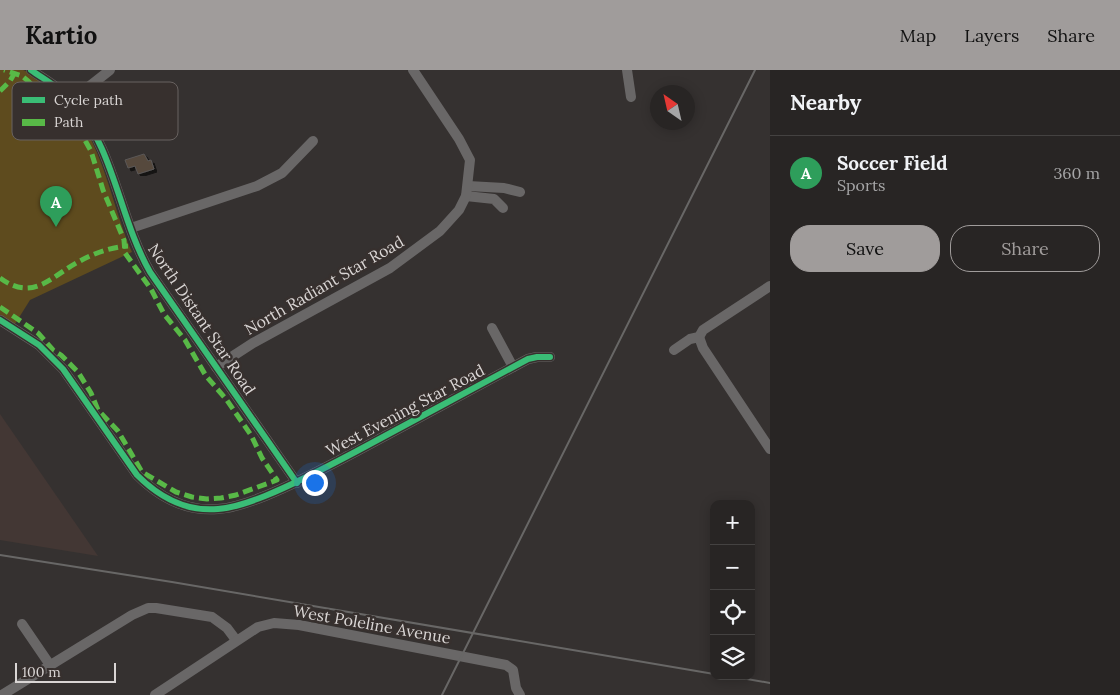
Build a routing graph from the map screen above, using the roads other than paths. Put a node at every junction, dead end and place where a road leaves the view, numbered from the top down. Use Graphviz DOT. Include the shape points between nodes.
graph roads {
  1 [pos="31,70"];
  2 [pos="110,70"];
  3 [pos="413,70"];
  4 [pos="627,70"];
  5 [pos="47,82"];
  6 [pos="95,82"];
  7 [pos="630,96"];
  8 [pos="99,140"];
  9 [pos="313,141"];
  10 [pos="467,191"];
  11 [pos="520,192"];
  12 [pos="503,208"];
  13 [pos="130,228"];
  14 [pos="770,286"];
  15 [pos="0,320"];
  16 [pos="492,328"];
  17 [pos="699,337"];
  18 [pos="674,350"];
  19 [pos="550,358"];
  20 [pos="216,367"];
  21 [pos="514,367"];
  22 [pos="770,449"];
  23 [pos="297,483"];
  24 [pos="22,624"];
  25 [pos="236,640"];
  26 [pos="50,665"];
  27 [pos="2,695"];
  28 [pos="155,695"];
  29 [pos="520,695"];
  1 -- 5 [label="street, North Distant Star Road"];
  2 -- 6 [label="street"];
  3 -- 10 [label="street, North Radiant Star Road" via="470,160"];
  4 -- 7 [label="street"];
  8 -- 13 [label="street, North Distant Star Road"];
  9 -- 13 [label="street" via="282,172 258,186"];
  10 -- 11 [label="street" via="504,188"];
  10 -- 12 [label="street" via="494,199"];
  10 -- 20 [label="street, North Radiant Star Road" via="452,219 412,253"];
  13 -- 20 [label="street, North Distant Star Road" via="150,272"];
  14 -- 17 [label="street" via="703,330"];
  15 -- 23 [label="street, West Evening Star Road" via="26,335 54,359 137,475 166,498 190,507 224,509"];
  16 -- 21 [label="street"];
  17 -- 18 [label="street"];
  17 -- 22 [label="street" via="703,348"];
  19 -- 21 [label="street, West Evening Star Road" via="528,359"];
  20 -- 23 [label="street, North Distant Star Road"];
  21 -- 23 [label="street, West Evening Star Road"];
  24 -- 26 [label="street"];
  25 -- 26 [label="street" via="212,617 148,608"];
  25 -- 28 [label="street, West Poleline Avenue"];
  25 -- 29 [label="street, West Poleline Avenue" via="264,625 284,623 461,655 512,669"];
  26 -- 27 [label="street"];
}
